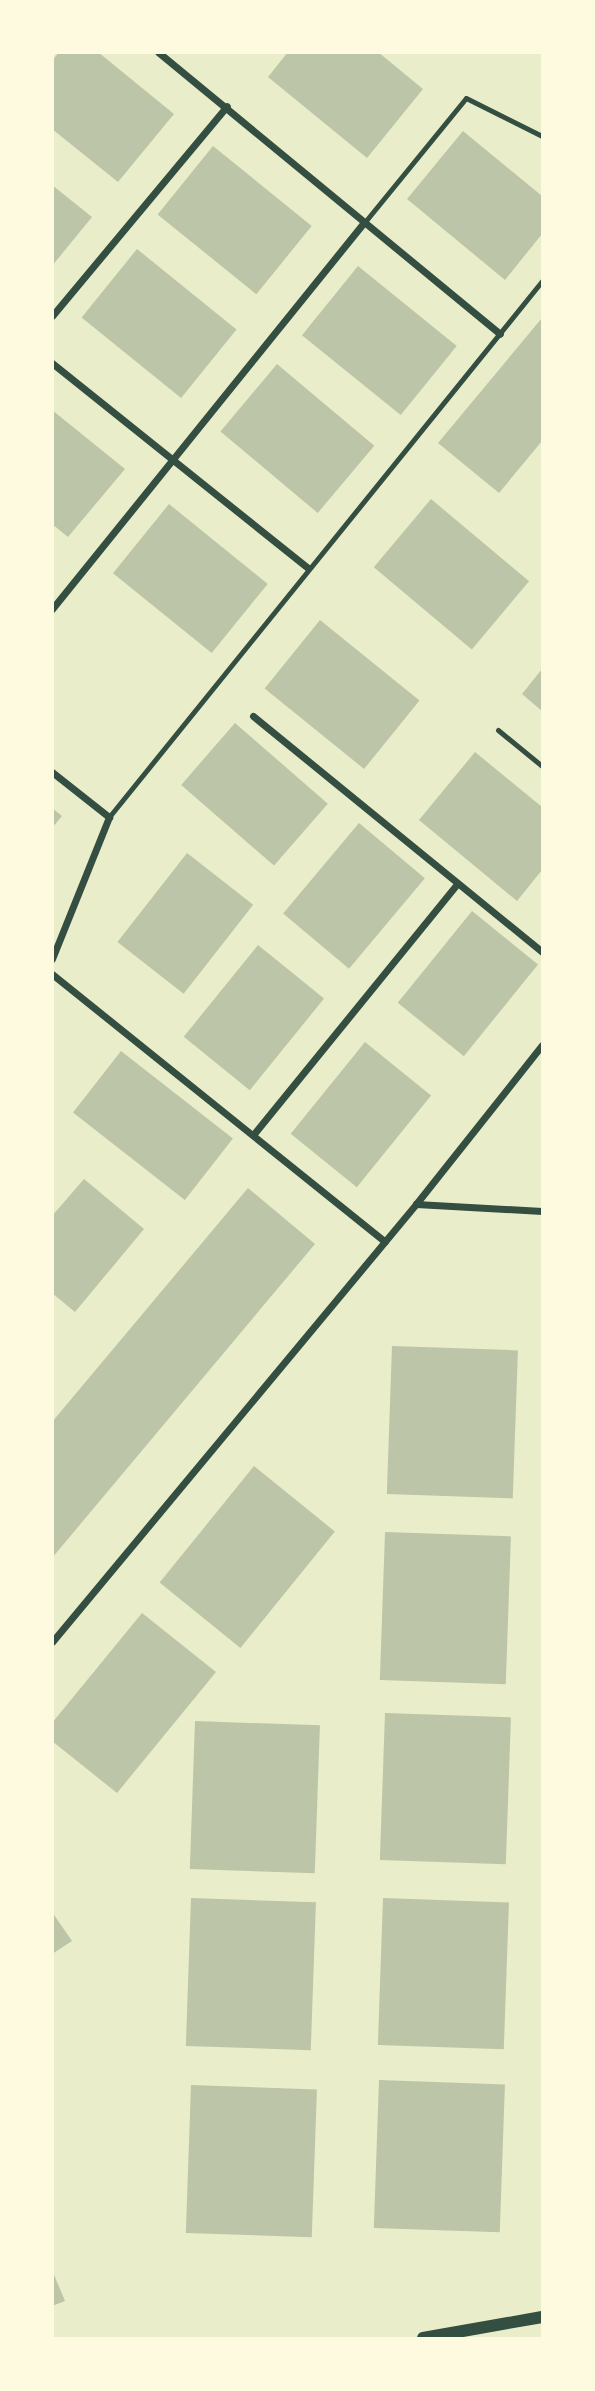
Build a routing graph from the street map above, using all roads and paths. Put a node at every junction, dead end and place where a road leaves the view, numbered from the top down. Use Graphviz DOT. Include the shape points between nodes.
graph roads {
  1 [pos="158,52"];
  2 [pos="227,106"];
  3 [pos="542,136"];
  4 [pos="364,223"];
  5 [pos="542,281"];
  6 [pos="52,316"];
  7 [pos="500,334"];
  8 [pos="52,363"];
  9 [pos="175,461"];
  10 [pos="308,568"];
  11 [pos="52,609"];
  12 [pos="253,716"];
  13 [pos="498,730"];
  14 [pos="542,766"];
  15 [pos="52,772"];
  16 [pos="109,817"];
  17 [pos="457,884"];
  18 [pos="542,952"];
  19 [pos="52,959"];
  20 [pos="52,974"];
  21 [pos="542,1045"];
  22 [pos="253,1135"];
  23 [pos="416,1204"];
  24 [pos="542,1210"];
  25 [pos="385,1242"];
  26 [pos="52,1626"];
  27 [pos="61,1633"];
  28 [pos="52,1642"];
  29 [pos="542,2317"];
  30 [pos="423,2339"];
  1 -- 2 [label="street"];
  2 -- 4 [label="street"];
  2 -- 6 [label="street"];
  3 -- 4 [label="lane" via="466,98"];
  4 -- 7 [label="street"];
  4 -- 9 [label="street"];
  5 -- 7 [label="lane"];
  7 -- 10 [label="lane"];
  8 -- 9 [label="street"];
  9 -- 10 [label="street"];
  9 -- 11 [label="street"];
  10 -- 16 [label="lane"];
  12 -- 17 [label="street"];
  13 -- 14 [label="lane"];
  15 -- 16 [label="street"];
  16 -- 19 [label="street"];
  17 -- 18 [label="street"];
  17 -- 22 [label="street"];
  20 -- 22 [label="street"];
  21 -- 23 [label="street"];
  22 -- 25 [label="street"];
  23 -- 24 [label="street"];
  23 -- 25 [label="street"];
  25 -- 27 [label="street"];
  26 -- 27 [label="street"];
  27 -- 28 [label="street"];
  29 -- 30 [label="street"];
}
